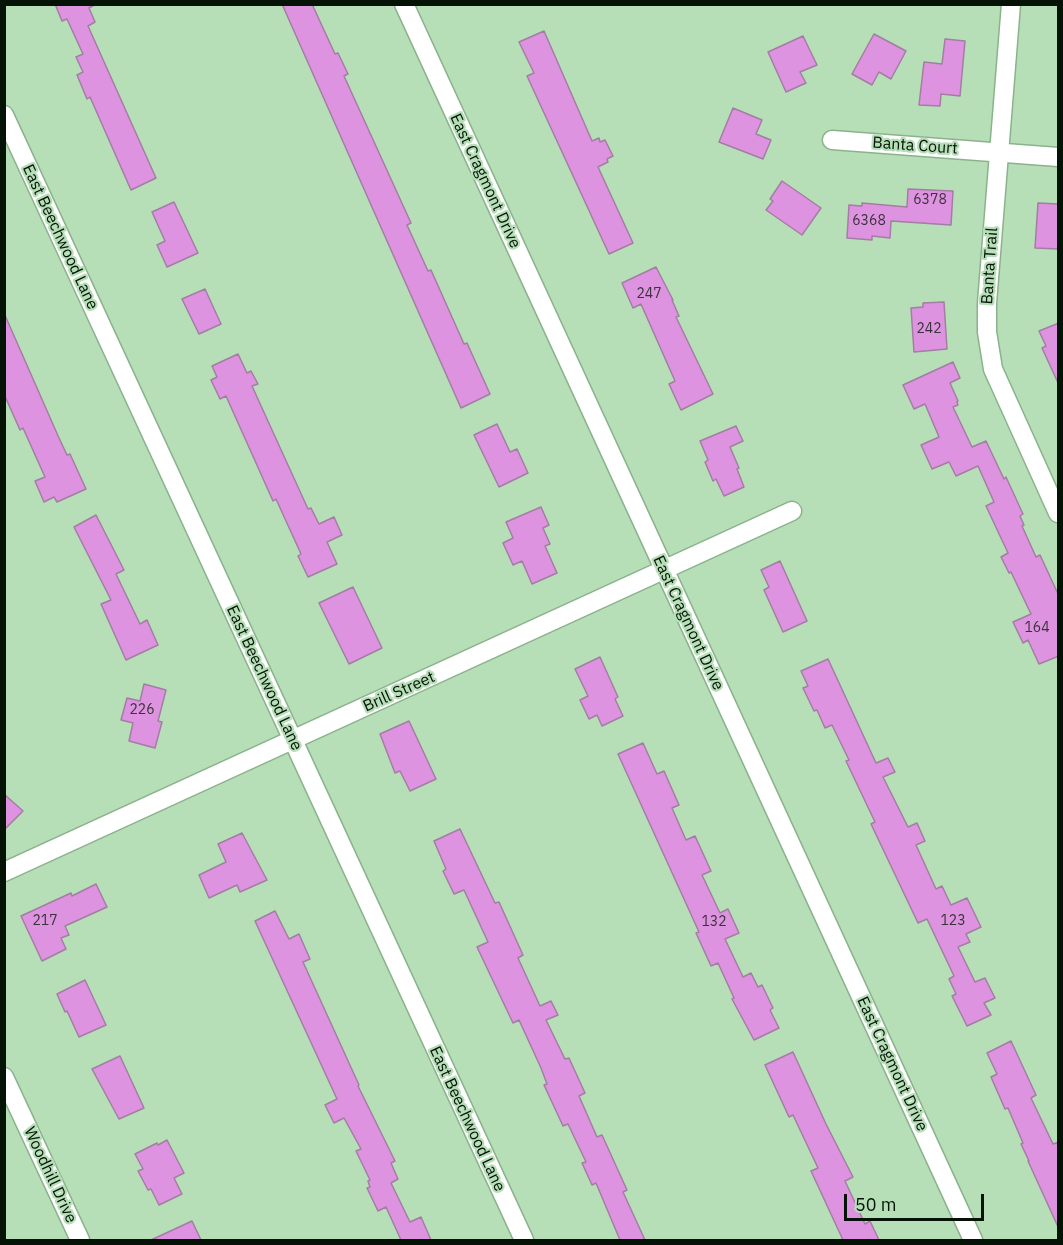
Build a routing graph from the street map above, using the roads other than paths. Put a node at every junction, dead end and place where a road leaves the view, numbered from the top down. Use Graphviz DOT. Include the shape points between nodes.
graph roads {
  1 [pos="404,4"];
  2 [pos="1011,4"];
  3 [pos="4,115"];
  4 [pos="832,140"];
  5 [pos="998,152"];
  6 [pos="1059,157"];
  7 [pos="792,511"];
  8 [pos="1059,513"];
  9 [pos="664,571"];
  10 [pos="292,740"];
  11 [pos="4,872"];
  12 [pos="4,1077"];
  13 [pos="80,1240"];
  14 [pos="524,1240"];
  15 [pos="973,1240"];
  1 -- 9 [label="street, East Cragmont Drive"];
  2 -- 5 [label="street, Banta Trail"];
  3 -- 10 [label="street, East Beechwood Lane"];
  4 -- 5 [label="street, Banta Court"];
  5 -- 6 [label="street, Banta Court"];
  5 -- 8 [label="street, Banta Trail" via="987,303 993,369"];
  7 -- 9 [label="street, Brill Street"];
  9 -- 10 [label="street, Brill Street"];
  9 -- 15 [label="street, East Cragmont Drive"];
  10 -- 11 [label="street, Brill Street"];
  10 -- 14 [label="street, East Beechwood Lane"];
  12 -- 13 [label="street, Woodhill Drive"];
}
